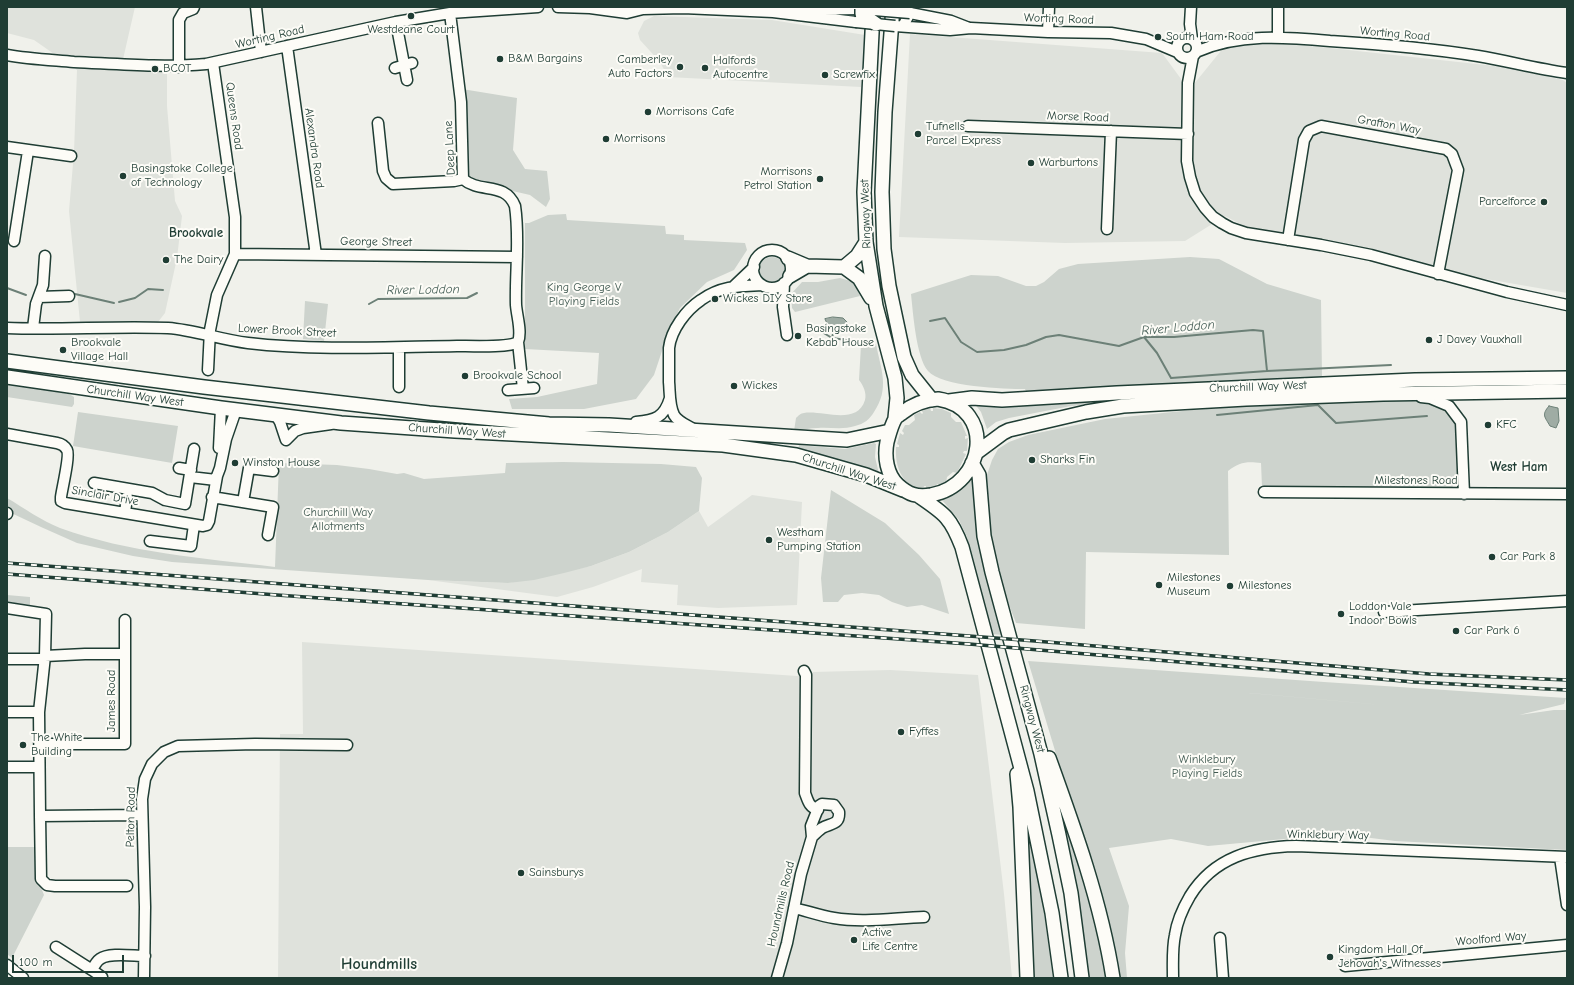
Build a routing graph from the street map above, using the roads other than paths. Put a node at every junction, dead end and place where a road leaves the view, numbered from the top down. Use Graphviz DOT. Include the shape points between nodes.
graph roads {
  1 [pos="194,7"];
  2 [pos="256,7"];
  3 [pos="538,7"];
  4 [pos="558,7"];
  5 [pos="893,7"];
  6 [pos="1049,7"];
  7 [pos="1191,7"];
  8 [pos="1278,7"];
  9 [pos="866,8"];
  10 [pos="626,10"];
  11 [pos="914,11"];
  12 [pos="773,12"];
  13 [pos="450,13"];
  14 [pos="396,22"];
  15 [pos="876,24"];
  16 [pos="903,26"];
  17 [pos="971,28"];
  18 [pos="1048,32"];
  19 [pos="1278,38"];
  20 [pos="1146,39"];
  21 [pos="1190,45"];
  22 [pos="287,46"];
  23 [pos="261,52"];
  24 [pos="1180,54"];
  25 [pos="7,55"];
  26 [pos="213,63"];
  27 [pos="179,67"];
  28 [pos="1565,74"];
  29 [pos="407,80"];
  30 [pos="1188,83"];
  31 [pos="378,123"];
  32 [pos="968,126"];
  33 [pos="1111,131"];
  34 [pos="1188,134"];
  35 [pos="7,147"];
  36 [pos="28,150"];
  37 [pos="71,156"];
  38 [pos="463,179"];
  39 [pos="1107,229"];
  40 [pos="1288,240"];
  41 [pos="14,241"];
  42 [pos="866,242"];
  43 [pos="235,254"];
  44 [pos="316,255"];
  45 [pos="45,256"];
  46 [pos="517,257"];
  47 [pos="788,258"];
  48 [pos="807,266"];
  49 [pos="844,266"];
  50 [pos="754,267"];
  51 [pos="1438,274"];
  52 [pos="787,279"];
  53 [pos="734,286"];
  54 [pos="767,286"];
  55 [pos="69,296"];
  56 [pos="39,297"];
  57 [pos="1567,305"];
  58 [pos="876,306"];
  59 [pos="784,307"];
  60 [pos="7,328"];
  61 [pos="33,328"];
  62 [pos="787,335"];
  63 [pos="210,336"];
  64 [pos="518,342"];
  65 [pos="399,348"];
  66 [pos="7,361"];
  67 [pos="208,370"];
  68 [pos="7,377"];
  69 [pos="1567,378"];
  70 [pos="399,387"];
  71 [pos="534,388"];
  72 [pos="223,389"];
  73 [pos="523,389"];
  74 [pos="508,390"];
  75 [pos="238,391"];
  76 [pos="1567,391"];
  77 [pos="1383,394"];
  78 [pos="670,398"];
  79 [pos="932,400"];
  80 [pos="949,401"];
  81 [pos="221,408"];
  82 [pos="236,410"];
  83 [pos="276,415"];
  84 [pos="895,418"];
  85 [pos="341,423"];
  86 [pos="609,425"];
  87 [pos="890,431"];
  88 [pos="698,432"];
  89 [pos="7,434"];
  90 [pos="194,449"];
  91 [pos="974,458"];
  92 [pos="179,468"];
  93 [pos="273,471"];
  94 [pos="190,473"];
  95 [pos="216,478"];
  96 [pos="94,483"];
  97 [pos="903,490"];
  98 [pos="1264,492"];
  99 [pos="1464,494"];
  100 [pos="1567,494"];
  101 [pos="127,497"];
  102 [pos="212,497"];
  103 [pos="920,497"];
  104 [pos="243,502"];
  105 [pos="125,512"];
  106 [pos="194,525"];
  107 [pos="268,535"];
  108 [pos="150,541"];
  109 [pos="1567,601"];
  110 [pos="7,608"];
  111 [pos="1384,612"];
  112 [pos="125,620"];
  113 [pos="125,654"];
  114 [pos="44,658"];
  115 [pos="7,659"];
  116 [pos="804,671"];
  117 [pos="1022,681"];
  118 [pos="7,712"];
  119 [pos="39,712"];
  120 [pos="1014,740"];
  121 [pos="40,744"];
  122 [pos="347,745"];
  123 [pos="7,767"];
  124 [pos="39,767"];
  125 [pos="818,810"];
  126 [pos="142,815"];
  127 [pos="40,816"];
  128 [pos="812,837"];
  129 [pos="1563,857"];
  130 [pos="127,886"];
  131 [pos="1567,905"];
  132 [pos="794,908"];
  133 [pos="924,917"];
  134 [pos="1220,938"];
  135 [pos="1567,945"];
  136 [pos="56,947"];
  137 [pos="145,956"];
  138 [pos="7,966"];
  139 [pos="1345,966"];
  140 [pos="92,970"];
  141 [pos="102,976"];
  142 [pos="23,978"];
  143 [pos="144,978"];
  144 [pos="777,978"];
  145 [pos="1027,978"];
  146 [pos="1061,978"];
  147 [pos="1082,978"];
  148 [pos="1113,978"];
  149 [pos="1173,978"];
  150 [pos="1223,978"];
  1 -- 27 [label="street" via="183,12 179,20"];
  2 -- 23 [label="street"];
  3 -- 13 [label="street, Worting Road"];
  4 -- 10 [label="street, Worting Road"];
  5 -- 79 [label="main road, Ringway West" via="882,192 884,249 904,356 912,375"];
  6 -- 18 [label="street"];
  7 -- 21 [label="street"];
  8 -- 19 [label="street"];
  9 -- 11 [label="street, Worting Road, bridge"];
  9 -- 12 [label="street, Worting Road" via="790,9"];
  9 -- 15 [label="main road, bridge" via="862,14"];
  9 -- 42 [label="main road, Ringway West"];
  10 -- 12 [label="street, Worting Road" via="667,8"];
  11 -- 16 [label="street"];
  11 -- 17 [label="street, Worting Road"];
  12 -- 15 [label="street, Worting Road, bridge"];
  13 -- 14 [label="street, Worting Road"];
  13 -- 38 [label="street, Deep Lane" via="461,102"];
  14 -- 22 [label="street, Worting Road"];
  14 -- 29 [label="street"];
  15 -- 16 [label="street, Worting Road, bridge"];
  16 -- 17 [label="street, Worting Road" via="950,30"];
  17 -- 18 [label="street, Worting Road"];
  18 -- 20 [label="street, Worting Road" via="1111,33"];
  19 -- 21 [label="street, Worting Road" via="1241,39 1224,43 1212,39"];
  19 -- 28 [label="street, Worting Road" via="1448,52"];
  20 -- 21 [label="street, Worting Road"];
  20 -- 24 [label="street, Worting Road"];
  21 -- 24 [label="street" via="1186,58"];
  21 -- 24 [label="street" via="1176,48"];
  21 -- 30 [label="street"];
  22 -- 23 [label="street, Worting Road"];
  22 -- 44 [label="street, Alexandra Road"];
  23 -- 26 [label="street, Worting Road"];
  24 -- 30 [label="street"];
  25 -- 27 [label="street, Worting Road" via="59,61"];
  26 -- 27 [label="street, Worting Road"];
  26 -- 43 [label="street, Queens Road" via="235,217"];
  30 -- 34 [label="street"];
  31 -- 38 [label="street" via="383,171 393,184 454,182"];
  32 -- 33 [label="street, Morse Road"];
  33 -- 34 [label="street, Morse Road"];
  33 -- 39 [label="street"];
  34 -- 40 [label="street" via="1187,160 1190,177 1195,193 1213,217 1231,228 1246,233"];
  35 -- 36 [label="street"];
  36 -- 37 [label="street"];
  36 -- 41 [label="street"];
  38 -- 46 [label="street, Deep Lane" via="474,186 497,190 513,200 516,214"];
  40 -- 51 [label="street" via="1371,255"];
  40 -- 51 [label="street, Grafton Way" via="1304,140 1309,131 1321,126 1446,149 1452,154 1458,170"];
  42 -- 49 [label="main road" via="857,256"];
  42 -- 58 [label="main road, Ringway West"];
  43 -- 44 [label="street, George Street"];
  43 -- 63 [label="street, Queens Road" via="218,295"];
  44 -- 46 [label="street, George Street"];
  45 -- 56 [label="street" via="43,285"];
  46 -- 64 [label="street, Deep Lane"];
  47 -- 48 [label="main road"];
  47 -- 50 [label="street" via="778,251 771,250 759,255"];
  47 -- 52 [label="street" via="790,264"];
  48 -- 49 [label="main road"];
  48 -- 52 [label="main road"];
  49 -- 58 [label="main road" via="859,278"];
  50 -- 53 [label="street"];
  50 -- 54 [label="street" via="755,278"];
  51 -- 57 [label="street"];
  52 -- 54 [label="street" via="778,287"];
  52 -- 59 [label="street"];
  53 -- 54 [label="street"];
  53 -- 78 [label="street" via="714,292 700,300 676,326 669,346"];
  54 -- 59 [label="street"];
  55 -- 56 [label="street"];
  56 -- 61 [label="street"];
  58 -- 84 [label="main road, Ringway West" via="895,378"];
  59 -- 62 [label="street"];
  60 -- 61 [label="street, Lower Brook Street"];
  61 -- 63 [label="street, Lower Brook Street" via="170,328"];
  63 -- 65 [label="street, Lower Brook Street" via="268,345"];
  63 -- 67 [label="street, Queens Road"];
  64 -- 65 [label="street, Lower Brook Street"];
  64 -- 73 [label="street, Deep Lane"];
  65 -- 70 [label="street"];
  66 -- 72 [label="main road, Churchill Way West"];
  68 -- 81 [label="main road, Churchill Way West"];
  69 -- 80 [label="main road, Churchill Way West" via="1415,380"];
  71 -- 73 [label="street"];
  72 -- 75 [label="main road, Churchill Way West"];
  72 -- 81 [label="main road"];
  73 -- 74 [label="street"];
  75 -- 82 [label="main road"];
  75 -- 86 [label="main road, Churchill Way West" via="549,424"];
  76 -- 77 [label="main road, Churchill Way West"];
  77 -- 91 [label="main road, Churchill Way West" via="1123,406 1009,430"];
  77 -- 99 [label="street" via="1430,398 1449,406 1461,422"];
  78 -- 86 [label="street" via="667,407 654,420"];
  78 -- 88 [label="street" via="674,416 679,422"];
  79 -- 80 [label="main road"];
  79 -- 84 [label="main road" via="911,406"];
  80 -- 91 [label="main road" via="964,412 975,425 977,442"];
  81 -- 82 [label="main road, Churchill Way West"];
  81 -- 95 [label="street"];
  82 -- 83 [label="main road, Churchill Way West"];
  82 -- 95 [label="street"];
  83 -- 85 [label="main road, Churchill Way West"];
  83 -- 85 [label="street" via="286,440 295,431 303,428"];
  84 -- 87 [label="main road"];
  85 -- 97 [label="main road, Churchill Way West" via="722,445 796,455 848,469"];
  86 -- 88 [label="main road, Churchill Way West"];
  87 -- 88 [label="main road, Churchill Way West" via="847,440"];
  87 -- 97 [label="main road" via="886,445 887,464 895,482"];
  89 -- 105 [label="street, Sinclair Drive" via="62,444 65,447 68,454 61,501"];
  90 -- 94 [label="street"];
  91 -- 103 [label="main road" via="964,477 951,488 942,493"];
  91 -- 117 [label="main road, Ringway West" via="979,475 984,532 992,572"];
  92 -- 94 [label="street"];
  93 -- 104 [label="street" via="249,468"];
  94 -- 95 [label="street"];
  94 -- 96 [label="street" via="185,504 165,500 152,493"];
  95 -- 102 [label="street"];
  97 -- 103 [label="main road"];
  98 -- 99 [label="street, Milestones Road"];
  99 -- 100 [label="street, Milestones Road"];
  101 -- 105 [label="street"];
  102 -- 104 [label="street"];
  102 -- 106 [label="street" via="207,525"];
  103 -- 120 [label="main road, Ringway West" via="947,518 962,546"];
  104 -- 107 [label="street" via="273,507"];
  105 -- 106 [label="street, Sinclair Drive"];
  106 -- 108 [label="street" via="190,546"];
  109 -- 111 [label="street"];
  110 -- 114 [label="street" via="46,614"];
  112 -- 113 [label="street"];
  113 -- 114 [label="street, James Road"];
  113 -- 121 [label="street, James Road" via="125,744"];
  114 -- 115 [label="street, James Road"];
  114 -- 119 [label="street"];
  116 -- 125 [label="street" via="805,793 808,803"];
  117 -- 147 [label="main road, Ringway West" via="1041,754 1071,893"];
  117 -- 148 [label="main road" via="1092,883"];
  118 -- 119 [label="street"];
  119 -- 121 [label="street"];
  120 -- 145 [label="main road" via="1020,807"];
  120 -- 146 [label="main road, Ringway West" via="1050,905"];
  121 -- 124 [label="street"];
  122 -- 126 [label="street, Pelton Road" via="178,746 164,752 152,764 145,779"];
  123 -- 124 [label="street"];
  124 -- 127 [label="street"];
  125 -- 128 [label="street, Houndmills Road" via="810,826"];
  125 -- 128 [label="street" via="822,804 834,805 839,812 839,818 835,824 822,828"];
  126 -- 127 [label="street"];
  126 -- 137 [label="street, Pelton Road"];
  127 -- 130 [label="street" via="41,879 47,885"];
  128 -- 132 [label="street, Houndmills Road"];
  129 -- 131 [label="street"];
  129 -- 149 [label="street, Winklebury Way" via="1296,846 1251,852 1226,860 1204,876 1185,905 1175,935"];
  132 -- 133 [label="street" via="843,919"];
  132 -- 144 [label="street, Houndmills Road"];
  134 -- 150 [label="street"];
  135 -- 139 [label="street, Woolford Way"];
  136 -- 140 [label="street"];
  137 -- 140 [label="street" via="105,957 99,960"];
  137 -- 143 [label="street, Pelton Road"];
  138 -- 142 [label="street"];
  140 -- 141 [label="street"];
}
